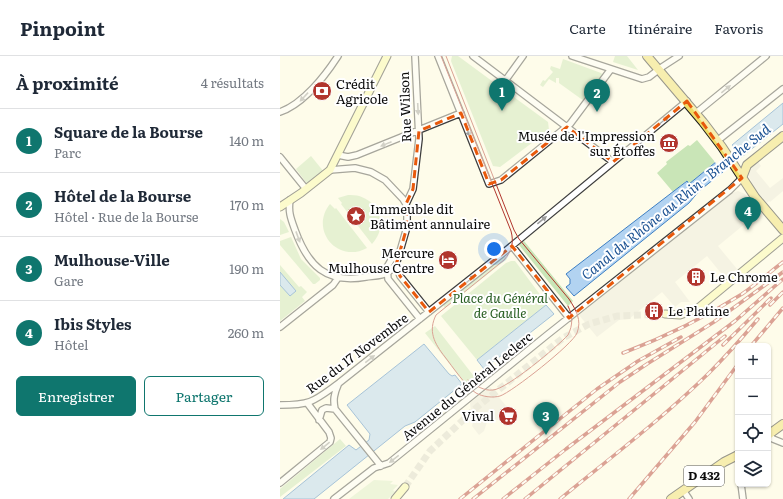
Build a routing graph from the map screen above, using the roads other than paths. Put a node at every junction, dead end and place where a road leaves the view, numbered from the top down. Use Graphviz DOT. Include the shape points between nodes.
graph roads {
  1 [pos="338,56"];
  2 [pos="386,56"];
  3 [pos="415,56"];
  4 [pos="473,56"];
  5 [pos="523,56"];
  6 [pos="572,56"];
  7 [pos="647,56"];
  8 [pos="679,56"];
  9 [pos="766,56"];
  10 [pos="439,57"];
  11 [pos="611,69"];
  12 [pos="659,70"];
  13 [pos="505,81"];
  14 [pos="783,89"];
  15 [pos="687,101"];
  16 [pos="280,112"];
  17 [pos="461,113"];
  18 [pos="696,113"];
  19 [pos="567,127"];
  20 [pos="419,131"];
  21 [pos="783,136"];
  22 [pos="720,144"];
  23 [pos="338,154"];
  24 [pos="280,157"];
  25 [pos="613,162"];
  26 [pos="330,170"];
  27 [pos="742,178"];
  28 [pos="306,189"];
  29 [pos="290,200"];
  30 [pos="406,204"];
  31 [pos="280,207"];
  32 [pos="783,230"];
  33 [pos="783,238"];
  34 [pos="512,246"];
  35 [pos="400,250"];
  36 [pos="396,265"];
  37 [pos="387,273"];
  38 [pos="338,278"];
  39 [pos="429,312"];
  40 [pos="665,314"];
  41 [pos="569,318"];
  42 [pos="420,319"];
  43 [pos="280,327"];
  44 [pos="339,383"];
  45 [pos="308,404"];
  46 [pos="280,405"];
  47 [pos="336,409"];
  48 [pos="320,420"];
  49 [pos="783,424"];
  50 [pos="771,433"];
  51 [pos="771,437"];
  52 [pos="783,443"];
  53 [pos="735,458"];
  54 [pos="381,466"];
  55 [pos="280,483"];
  56 [pos="405,487"];
  57 [pos="741,487"];
  58 [pos="683,490"];
  59 [pos="334,499"];
  60 [pos="395,499"];
  61 [pos="671,499"];
  62 [pos="689,499"];
  63 [pos="743,499"];
  1 -- 16 [label="street, one-way" via="328,71 299,102"];
  2 -- 23 [label="street"];
  3 -- 20 [label="street, Rue Wilson, one-way"];
  4 -- 13 [label="street"];
  5 -- 13 [label="street"];
  6 -- 11 [label="street"];
  7 -- 12 [label="main road"];
  8 -- 12 [label="street"];
  18 -- 9 [label="street, one-way"];
  10 -- 17 [label="street"];
  11 -- 12 [label="street" via="642,79"];
  11 -- 19 [label="street"];
  12 -- 15 [label="main road"];
  13 -- 19 [label="street"];
  14 -- 22 [label="street"];
  15 -- 18 [label="main road"];
  25 -- 15 [label="street, one-way"];
  17 -- 19 [label="street, one-way" via="489,184 500,180"];
  17 -- 20 [label="street"];
  18 -- 22 [label="main road"];
  19 -- 25 [label="street"];
  20 -- 23 [label="street, one-way" via="357,155 348,157"];
  20 -- 30 [label="street, Rue Wilson" via="412,189"];
  21 -- 27 [label="main road" via="747,165"];
  22 -- 27 [label="main road"];
  23 -- 26 [label="street"];
  24 -- 28 [label="street"];
  34 -- 25 [label="street, one-way"];
  26 -- 28 [label="street"];
  26 -- 30 [label="street" via="355,168 371,172 391,185"];
  27 -- 32 [label="main road"];
  27 -- 41 [label="street, Avenue du Général Leclerc"];
  28 -- 29 [label="street"];
  29 -- 31 [label="street"];
  29 -- 38 [label="street, one-way" via="289,214 303,250 316,267"];
  30 -- 35 [label="street" via="407,227"];
  33 -- 40 [label="street" via="697,309 680,315"];
  39 -- 34 [label="street, one-way"];
  34 -- 41 [label="street"];
  35 -- 36 [label="street"];
  35 -- 37 [label="street" via="387,267"];
  36 -- 37 [label="street"];
  36 -- 39 [label="street" via="400,276"];
  37 -- 38 [label="street" via="354,279"];
  37 -- 42 [label="street" via="388,279"];
  38 -- 43 [label="street" via="333,285"];
  39 -- 42 [label="street"];
  41 -- 54 [label="street, Avenue du Général Leclerc, one-way" via="389,463"];
  44 -- 42 [label="street, Rue du 17 Novembre, one-way"];
  44 -- 45 [label="street, Rue du 17 Novembre"];
  44 -- 47 [label="street" via="334,392 333,401"];
  45 -- 46 [label="street"];
  45 -- 48 [label="street"];
  47 -- 48 [label="street" via="322,410"];
  47 -- 54 [label="street"];
  48 -- 55 [label="street, one-way" via="329,432 330,442"];
  49 -- 50 [label="main road"];
  51 -- 52 [label="street"];
  53 -- 58 [label="main road, D 432"];
  54 -- 59 [label="street, Avenue du Général Leclerc" via="369,471"];
  56 -- 60 [label="street"];
  57 -- 63 [label="street"];
  58 -- 61 [label="main road, D 432"];
  58 -- 62 [label="street"];
}
